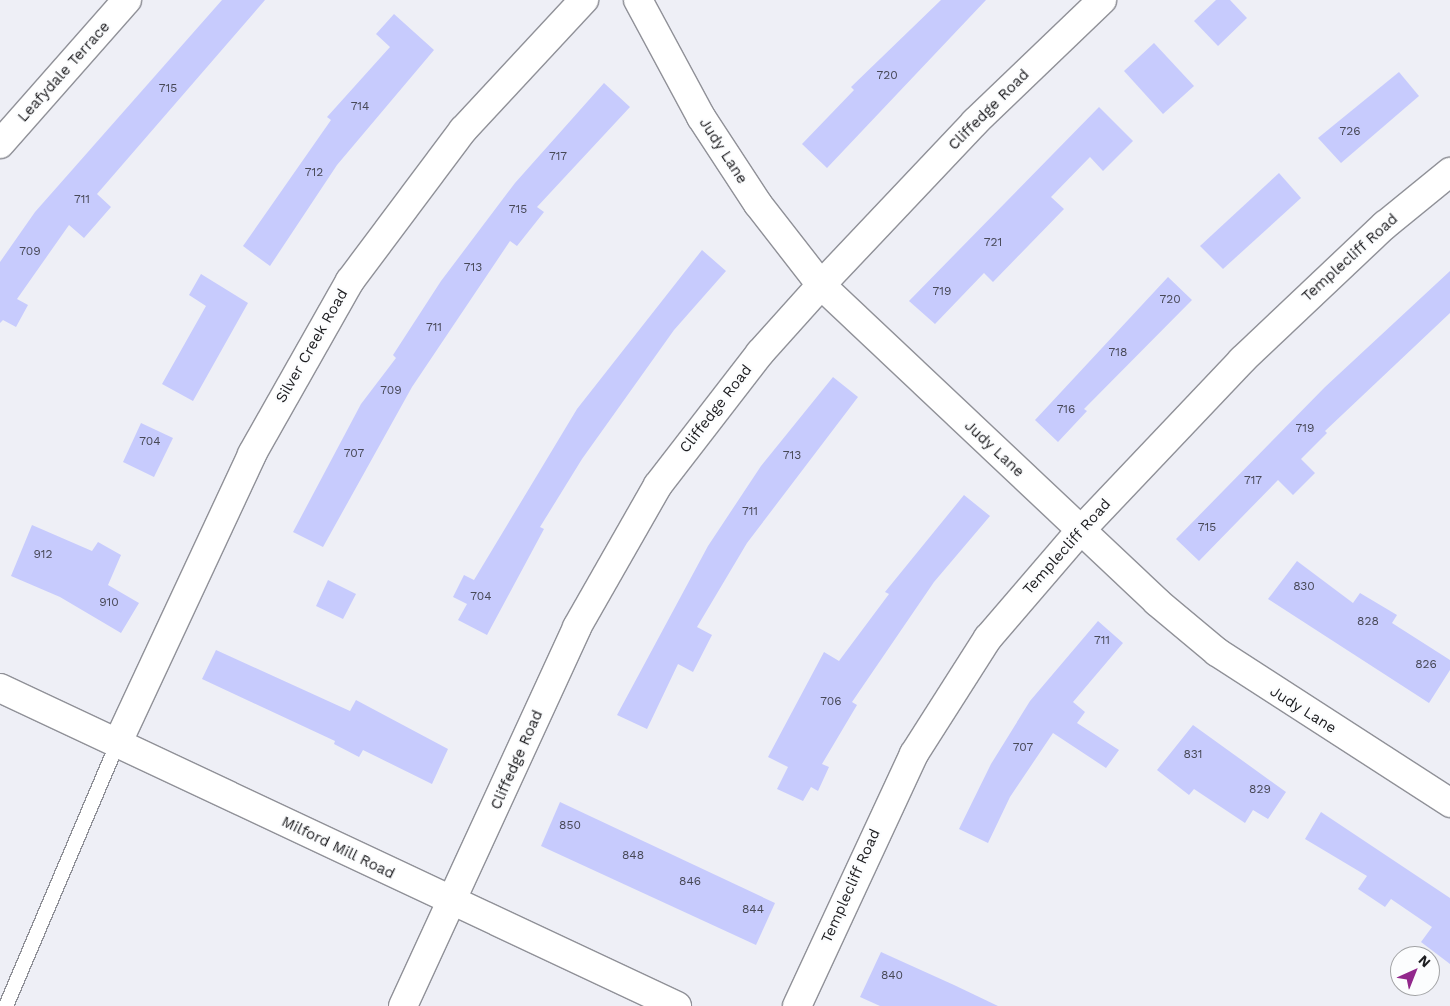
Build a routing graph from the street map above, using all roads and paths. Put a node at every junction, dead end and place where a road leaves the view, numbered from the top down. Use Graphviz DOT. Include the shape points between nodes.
graph roads {
  1 [pos="128,0"];
  2 [pos="584,0"];
  3 [pos="638,0"];
  4 [pos="1102,0"];
  5 [pos="0,144"];
  6 [pos="1450,172"];
  7 [pos="821,285"];
  8 [pos="1080,530"];
  9 [pos="0,688"];
  10 [pos="118,742"];
  11 [pos="1450,803"];
  12 [pos="452,903"];
  13 [pos="6,1006"];
  14 [pos="404,1006"];
  15 [pos="676,1006"];
  16 [pos="797,1006"];
  1 -- 5 [label="street, Leafydale Terrace"];
  2 -- 10 [label="street, Silver Creek Road" via="464,130 350,281 252,454"];
  3 -- 7 [label="street, Judy Lane" via="701,117 758,204"];
  4 -- 7 [label="street, Cliffedge Road" via="975,122"];
  6 -- 8 [label="street, Templecliff Road" via="1308,294"];
  7 -- 8 [label="street, Judy Lane"];
  7 -- 12 [label="street, Cliffedge Road" via="700,428 615,555 577,627"];
  8 -- 11 [label="street, Judy Lane" via="1217,652"];
  8 -- 16 [label="street, Templecliff Road" via="988,638 949,692 880,823"];
  9 -- 10 [label="street, Milford Mill Road"];
  10 -- 12 [label="street, Milford Mill Road"];
  10 -- 13 [label="lane"];
  12 -- 14 [label="street, Cliffedge Road"];
  12 -- 15 [label="street, Milford Mill Road"];
}
